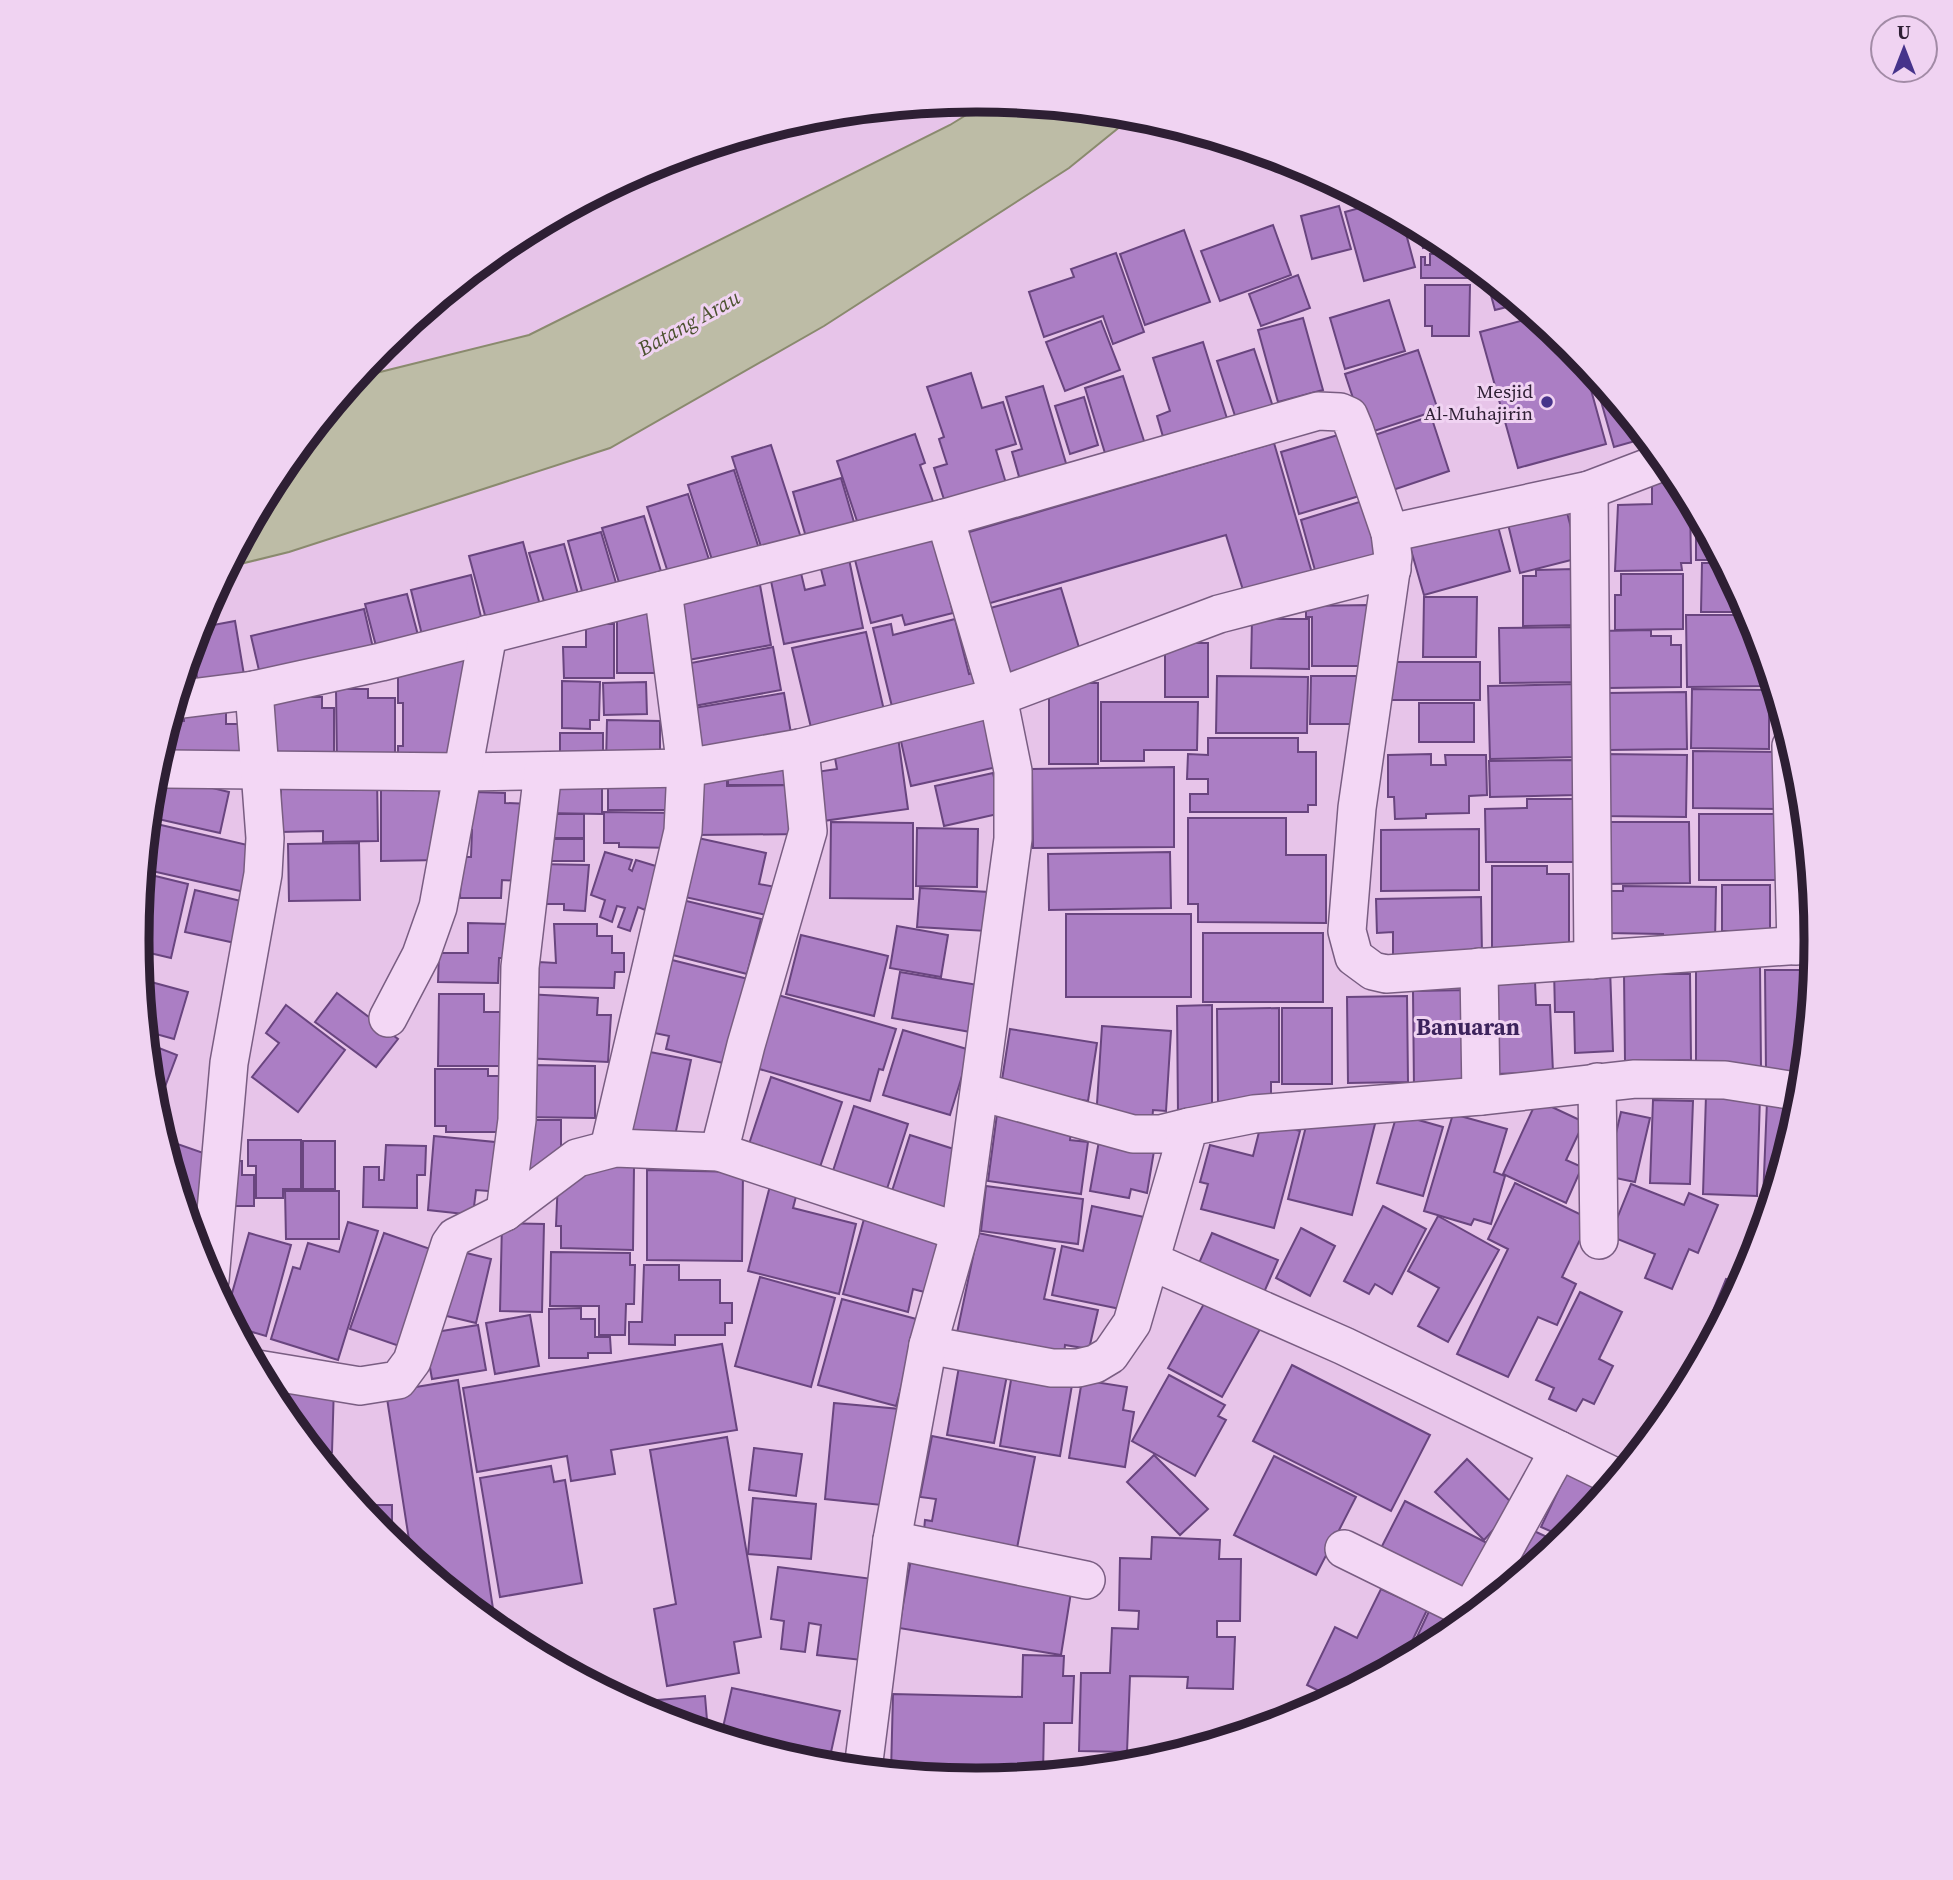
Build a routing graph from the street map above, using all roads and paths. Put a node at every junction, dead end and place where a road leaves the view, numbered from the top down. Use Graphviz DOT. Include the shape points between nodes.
graph roads {
  1 [pos="1654,465"];
  2 [pos="1588,490"];
  3 [pos="945,519"];
  4 [pos="1390,533"];
  5 [pos="1392,569"];
  6 [pos="663,590"];
  7 [pos="488,634"];
  8 [pos="254,690"];
  9 [pos="998,697"];
  10 [pos="185,699"];
  11 [pos="800,748"];
  12 [pos="685,768"];
  13 [pos="166,769"];
  14 [pos="258,770"];
  15 [pos="543,771"];
  16 [pos="464,772"];
  17 [pos="1798,846"];
  18 [pos="1803,911"];
  19 [pos="1804,945"];
  20 [pos="1593,960"];
  21 [pos="1479,967"];
  22 [pos="388,1018"];
  23 [pos="1597,1082"];
  24 [pos="1791,1091"];
  25 [pos="981,1092"];
  26 [pos="1481,1096"];
  27 [pos="1189,1127"];
  28 [pos="609,1149"];
  29 [pos="719,1152"];
  30 [pos="505,1212"];
  31 [pos="960,1232"];
  32 [pos="1599,1240"];
  33 [pos="212,1257"];
  34 [pos="1151,1261"];
  35 [pos="928,1345"];
  36 [pos="270,1371"];
  37 [pos="1559,1450"];
  38 [pos="1608,1474"];
  39 [pos="892,1540"];
  40 [pos="1345,1549"];
  41 [pos="1086,1580"];
  42 [pos="1480,1598"];
  43 [pos="1464,1609"];
  44 [pos="864,1760"];
  1 -- 2 [label="street"];
  2 -- 4 [label="street"];
  2 -- 20 [label="street"];
  3 -- 4 [label="street" via="1330,411 1352,421"];
  3 -- 6 [label="street"];
  3 -- 9 [label="street"];
  4 -- 5 [label="street"];
  5 -- 9 [label="street" via="1219,614"];
  5 -- 21 [label="street" via="1357,808 1349,945 1363,965 1386,974"];
  6 -- 7 [label="street"];
  6 -- 12 [label="street"];
  7 -- 8 [label="street"];
  7 -- 16 [label="street"];
  8 -- 10 [label="street"];
  8 -- 14 [label="street"];
  9 -- 11 [label="street"];
  9 -- 25 [label="street" via="1013,771 1013,839"];
  11 -- 12 [label="street"];
  11 -- 29 [label="street" via="808,831"];
  12 -- 15 [label="street"];
  12 -- 28 [label="street" via="678,864"];
  13 -- 14 [label="street"];
  14 -- 16 [label="street"];
  14 -- 33 [label="street" via="265,838 263,874 229,1062"];
  15 -- 16 [label="street"];
  15 -- 30 [label="street" via="520,967 517,1120"];
  16 -- 22 [label="street" via="438,907 421,955"];
  17 -- 18 [label="street"];
  19 -- 20 [label="street"];
  20 -- 21 [label="street"];
  21 -- 26 [label="street"];
  23 -- 24 [label="street" via="1693,1078"];
  23 -- 26 [label="street"];
  23 -- 32 [label="street"];
  25 -- 27 [label="street" via="1133,1134"];
  25 -- 31 [label="street"];
  26 -- 27 [label="street" via="1254,1114"];
  27 -- 34 [label="street"];
  28 -- 29 [label="street"];
  28 -- 30 [label="street" via="577,1158"];
  29 -- 31 [label="street"];
  30 -- 36 [label="street" via="461,1232 450,1244 412,1361 398,1380 360,1386"];
  31 -- 35 [label="street"];
  34 -- 35 [label="street" via="1132,1322 1110,1355 1095,1364 1052,1368"];
  34 -- 37 [label="street" via="1344,1346"];
  35 -- 39 [label="street"];
  37 -- 38 [label="street"];
  37 -- 42 [label="street"];
  39 -- 41 [label="street"];
  39 -- 44 [label="street"];
  40 -- 43 [label="street"];
}
